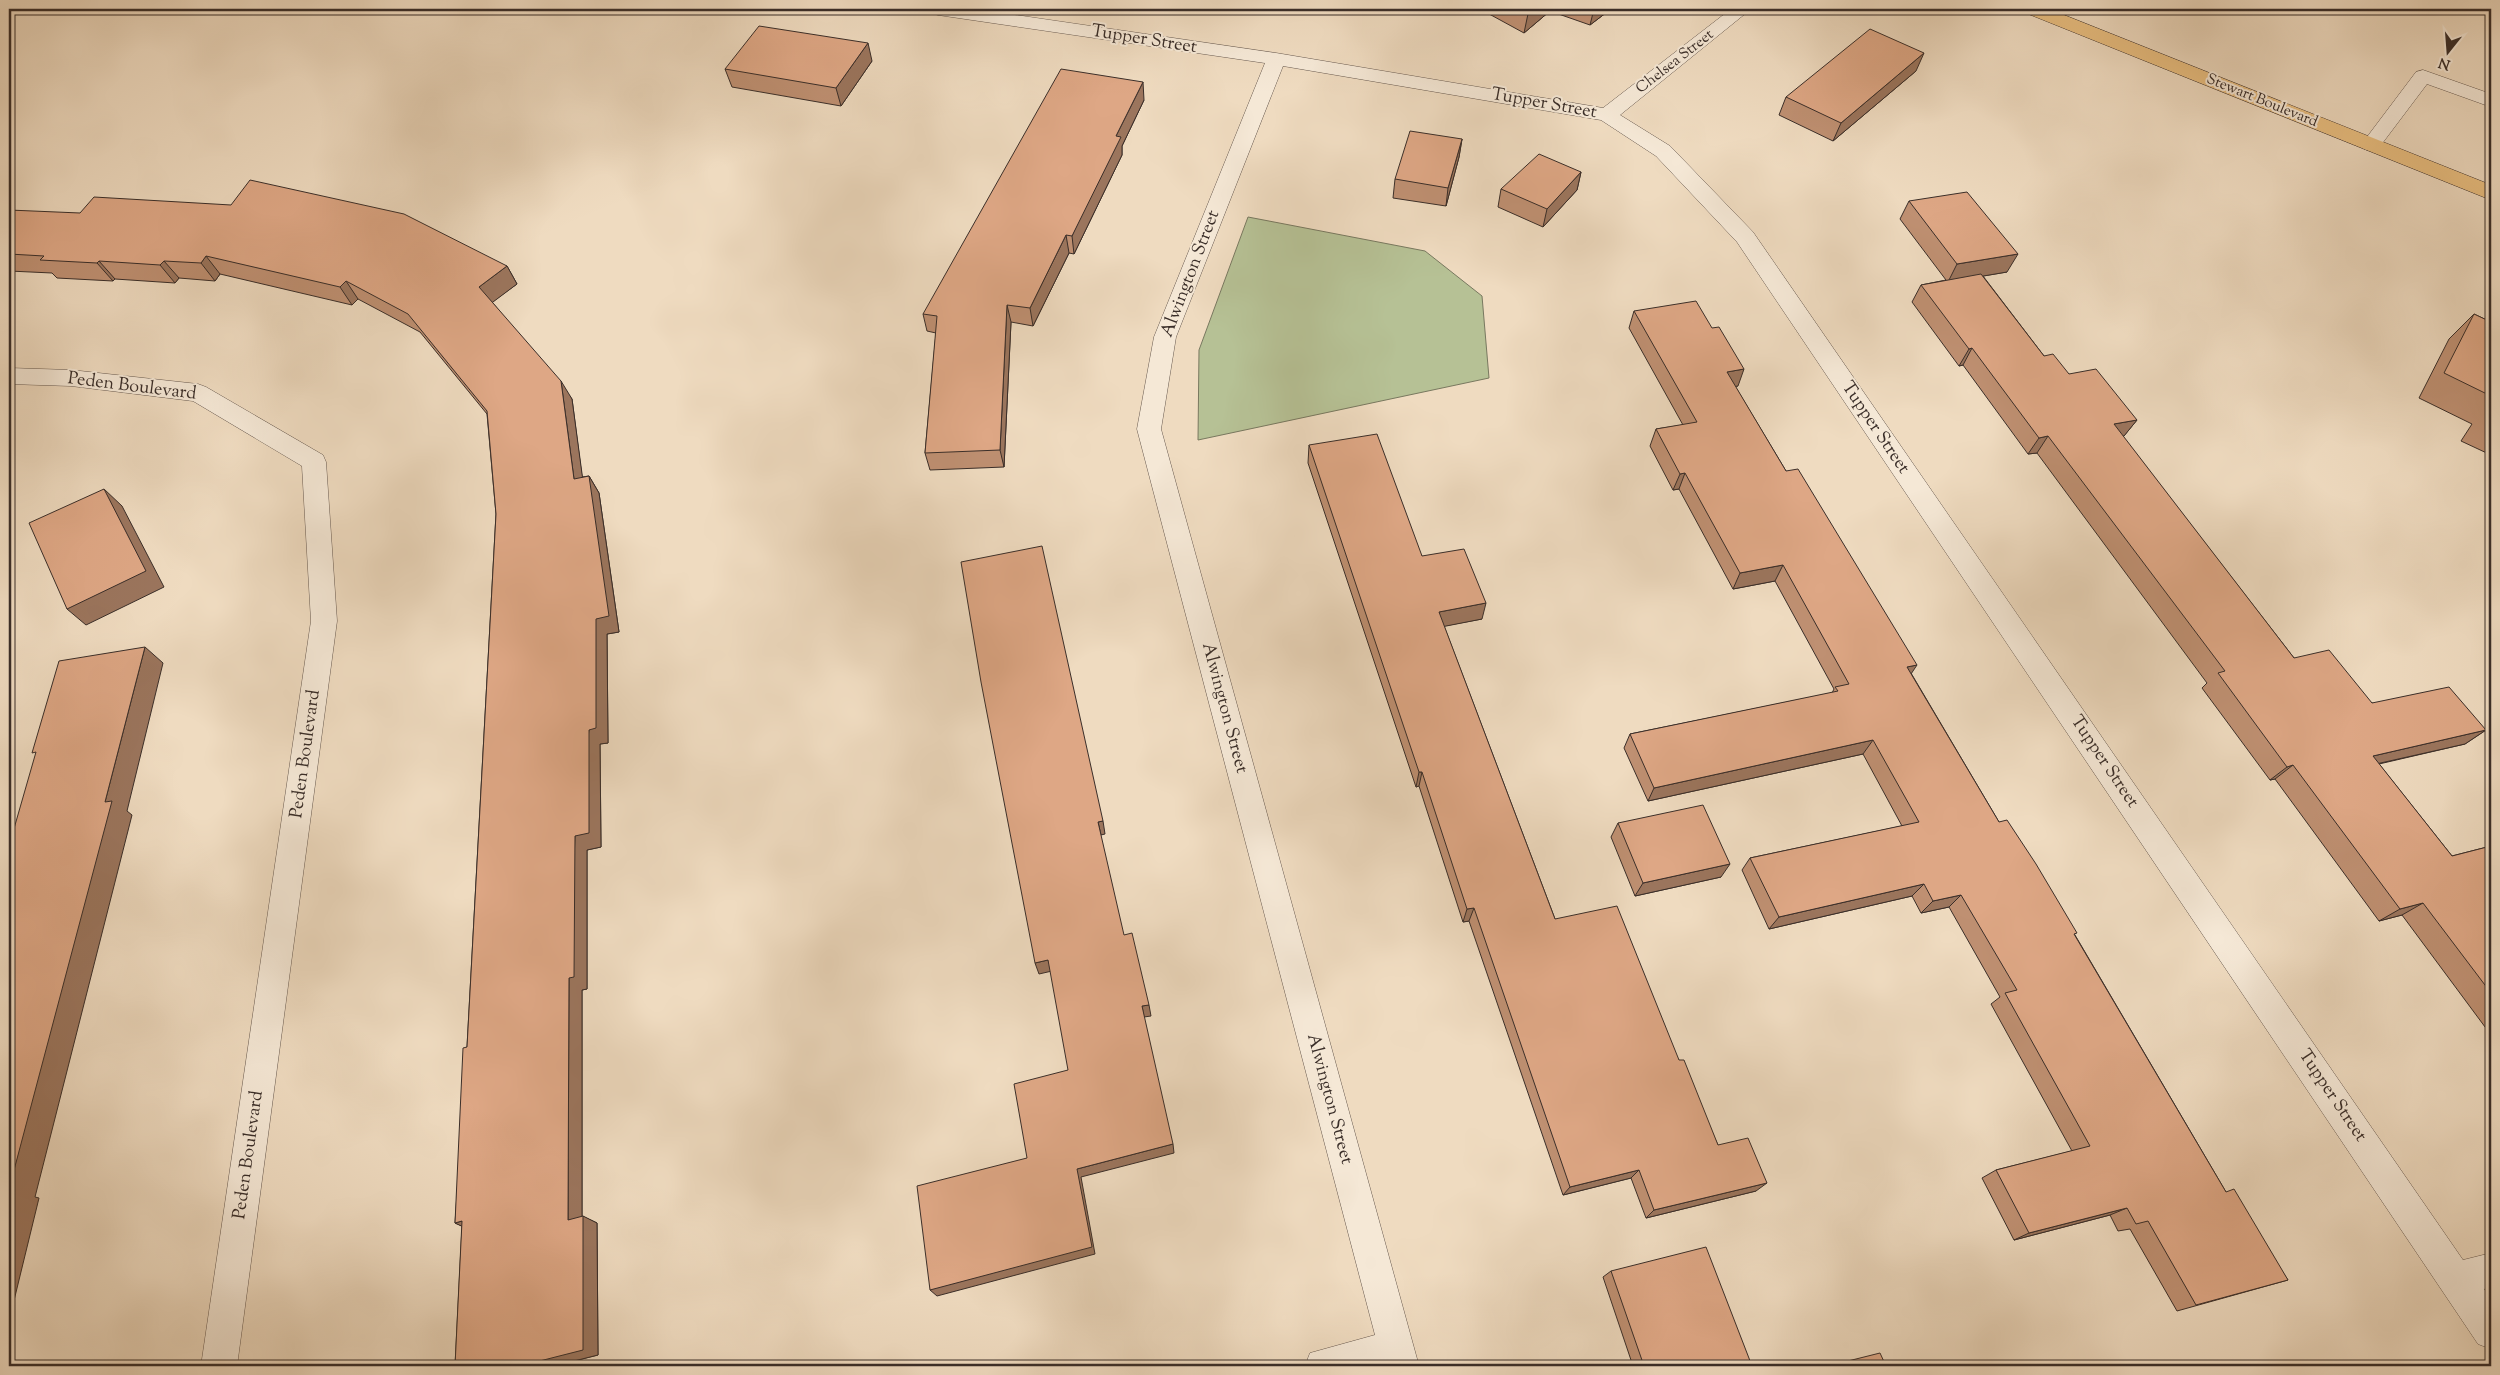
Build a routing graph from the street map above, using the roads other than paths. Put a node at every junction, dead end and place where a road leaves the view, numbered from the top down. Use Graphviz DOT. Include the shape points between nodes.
graph roads {
  1 [pos="938,9"];
  2 [pos="1742,9"];
  3 [pos="2033,9"];
  4 [pos="1276,59"];
  5 [pos="2491,101"];
  6 [pos="1607,115"];
  7 [pos="2371,145"];
  8 [pos="2491,193"];
  9 [pos="9,376"];
  10 [pos="2491,1270"];
  11 [pos="2457,1279"];
  12 [pos="2491,1331"];
  13 [pos="1398,1357"];
  14 [pos="219,1366"];
  15 [pos="1323,1366"];
  1 -- 4 [label="street, Tupper Street"];
  2 -- 6 [label="street, Chelsea Street"];
  3 -- 7 [label="main road, Stewart Boulevard"];
  4 -- 6 [label="street, Tupper Street"];
  4 -- 13 [label="street, Alwington Street" via="1165,337 1149,429"];
  5 -- 7 [label="street" via="2423,76"];
  6 -- 11 [label="street, Tupper Street" via="1663,150 1745,237"];
  7 -- 8 [label="main road, Stewart Boulevard"];
  9 -- 14 [label="street, Peden Boulevard" via="71,378 198,393 314,462 324,621"];
  10 -- 11 [label="street"];
  11 -- 12 [label="street, Tupper Street"];
  13 -- 15 [label="street"];
}
